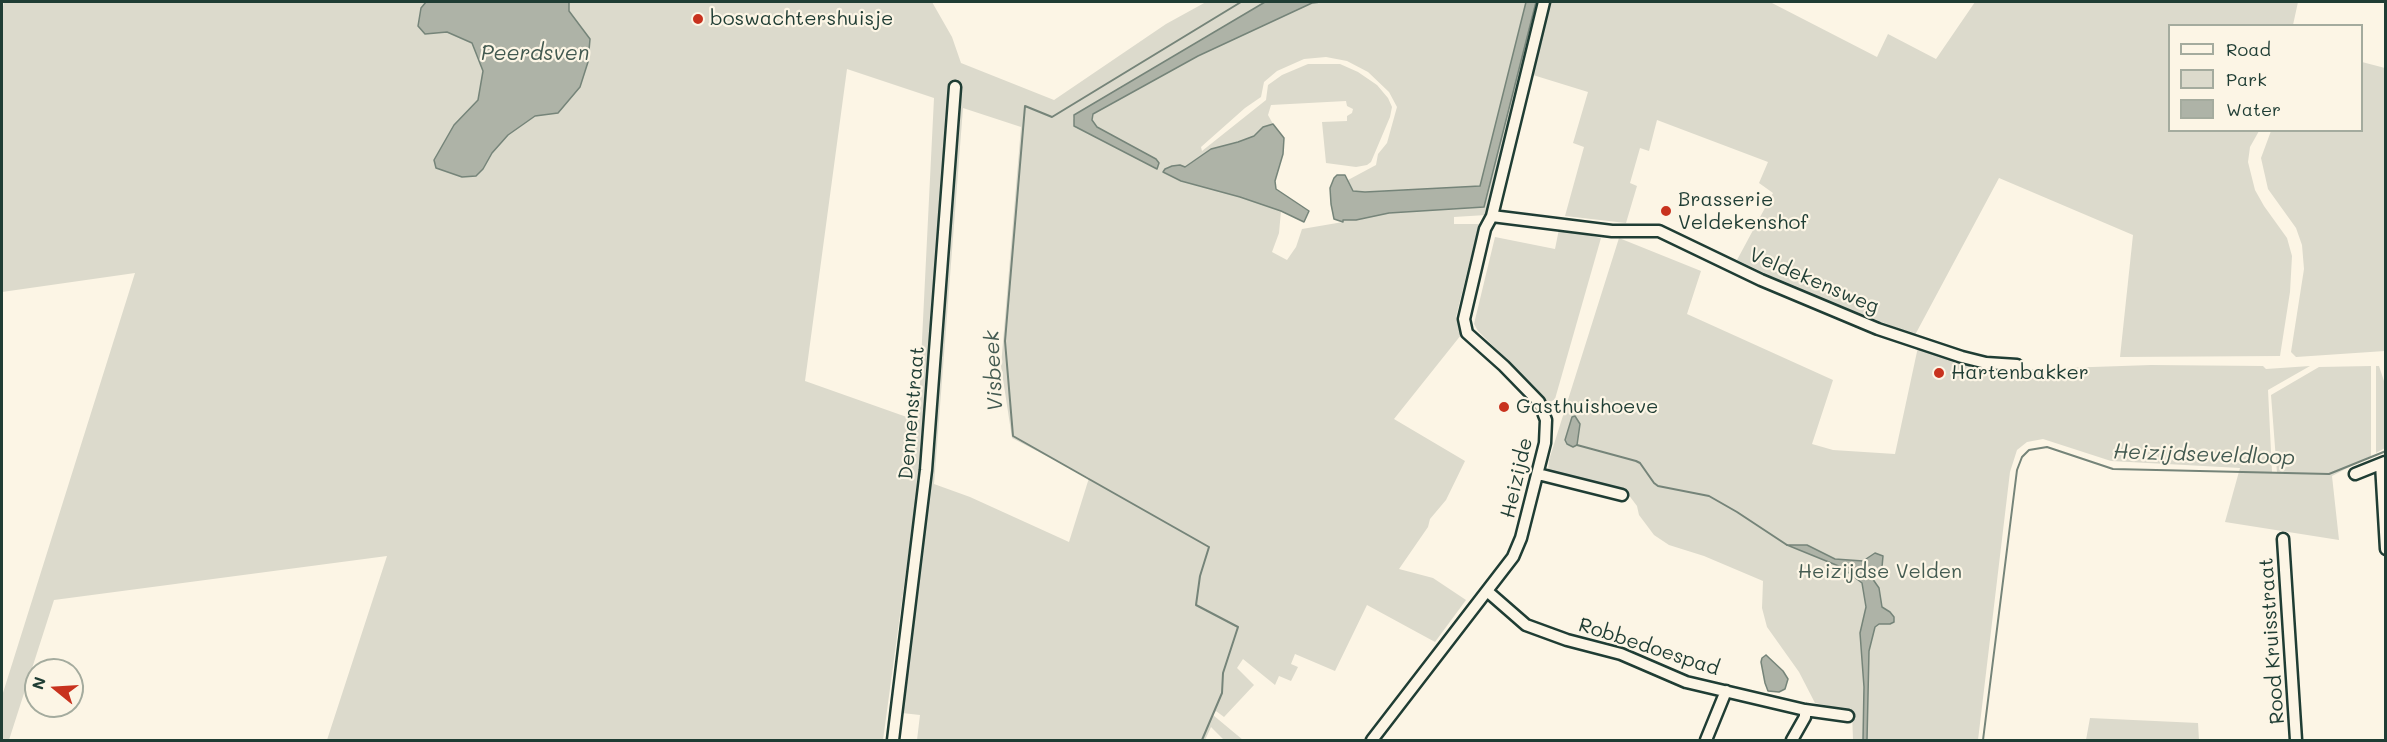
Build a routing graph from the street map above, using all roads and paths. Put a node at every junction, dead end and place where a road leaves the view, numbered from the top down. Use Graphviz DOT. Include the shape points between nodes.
graph roads {
  1 [pos="1544,2"];
  2 [pos="955,87"];
  3 [pos="1492,216"];
  4 [pos="2017,365"];
  5 [pos="2383,463"];
  6 [pos="1538,474"];
  7 [pos="2355,474"];
  8 [pos="1622,495"];
  9 [pos="2283,539"];
  10 [pos="2385,549"];
  11 [pos="1487,591"];
  12 [pos="1726,691"];
  13 [pos="1805,710"];
  14 [pos="1848,716"];
  15 [pos="893,741"];
  16 [pos="1372,741"];
  17 [pos="1706,741"];
  18 [pos="1792,741"];
  19 [pos="2296,741"];
  1 -- 3 [label="street, Heizijde"];
  2 -- 15 [label="street, Dennenstraat" via="926,470"];
  3 -- 4 [label="street, Veldekensweg" via="1612,231 1659,231 1761,280 1878,328 1962,357"];
  3 -- 6 [label="street, Heizijde" via="1485,229 1464,319 1467,333 1542,407 1546,434"];
  5 -- 7 [label="street"];
  5 -- 10 [label="street"];
  6 -- 8 [label="street"];
  6 -- 11 [label="street, Heizijde" via="1513,557"];
  9 -- 19 [label="street, Rood Kruisstraat"];
  11 -- 12 [label="street, Robbedoespad" via="1526,625 1621,654 1686,682"];
  11 -- 16 [label="street, Heizijde"];
  12 -- 13 [label="street, Robbedoespad"];
  12 -- 17 [label="street"];
  13 -- 14 [label="street, Robbedoespad"];
  13 -- 18 [label="street"];
}
